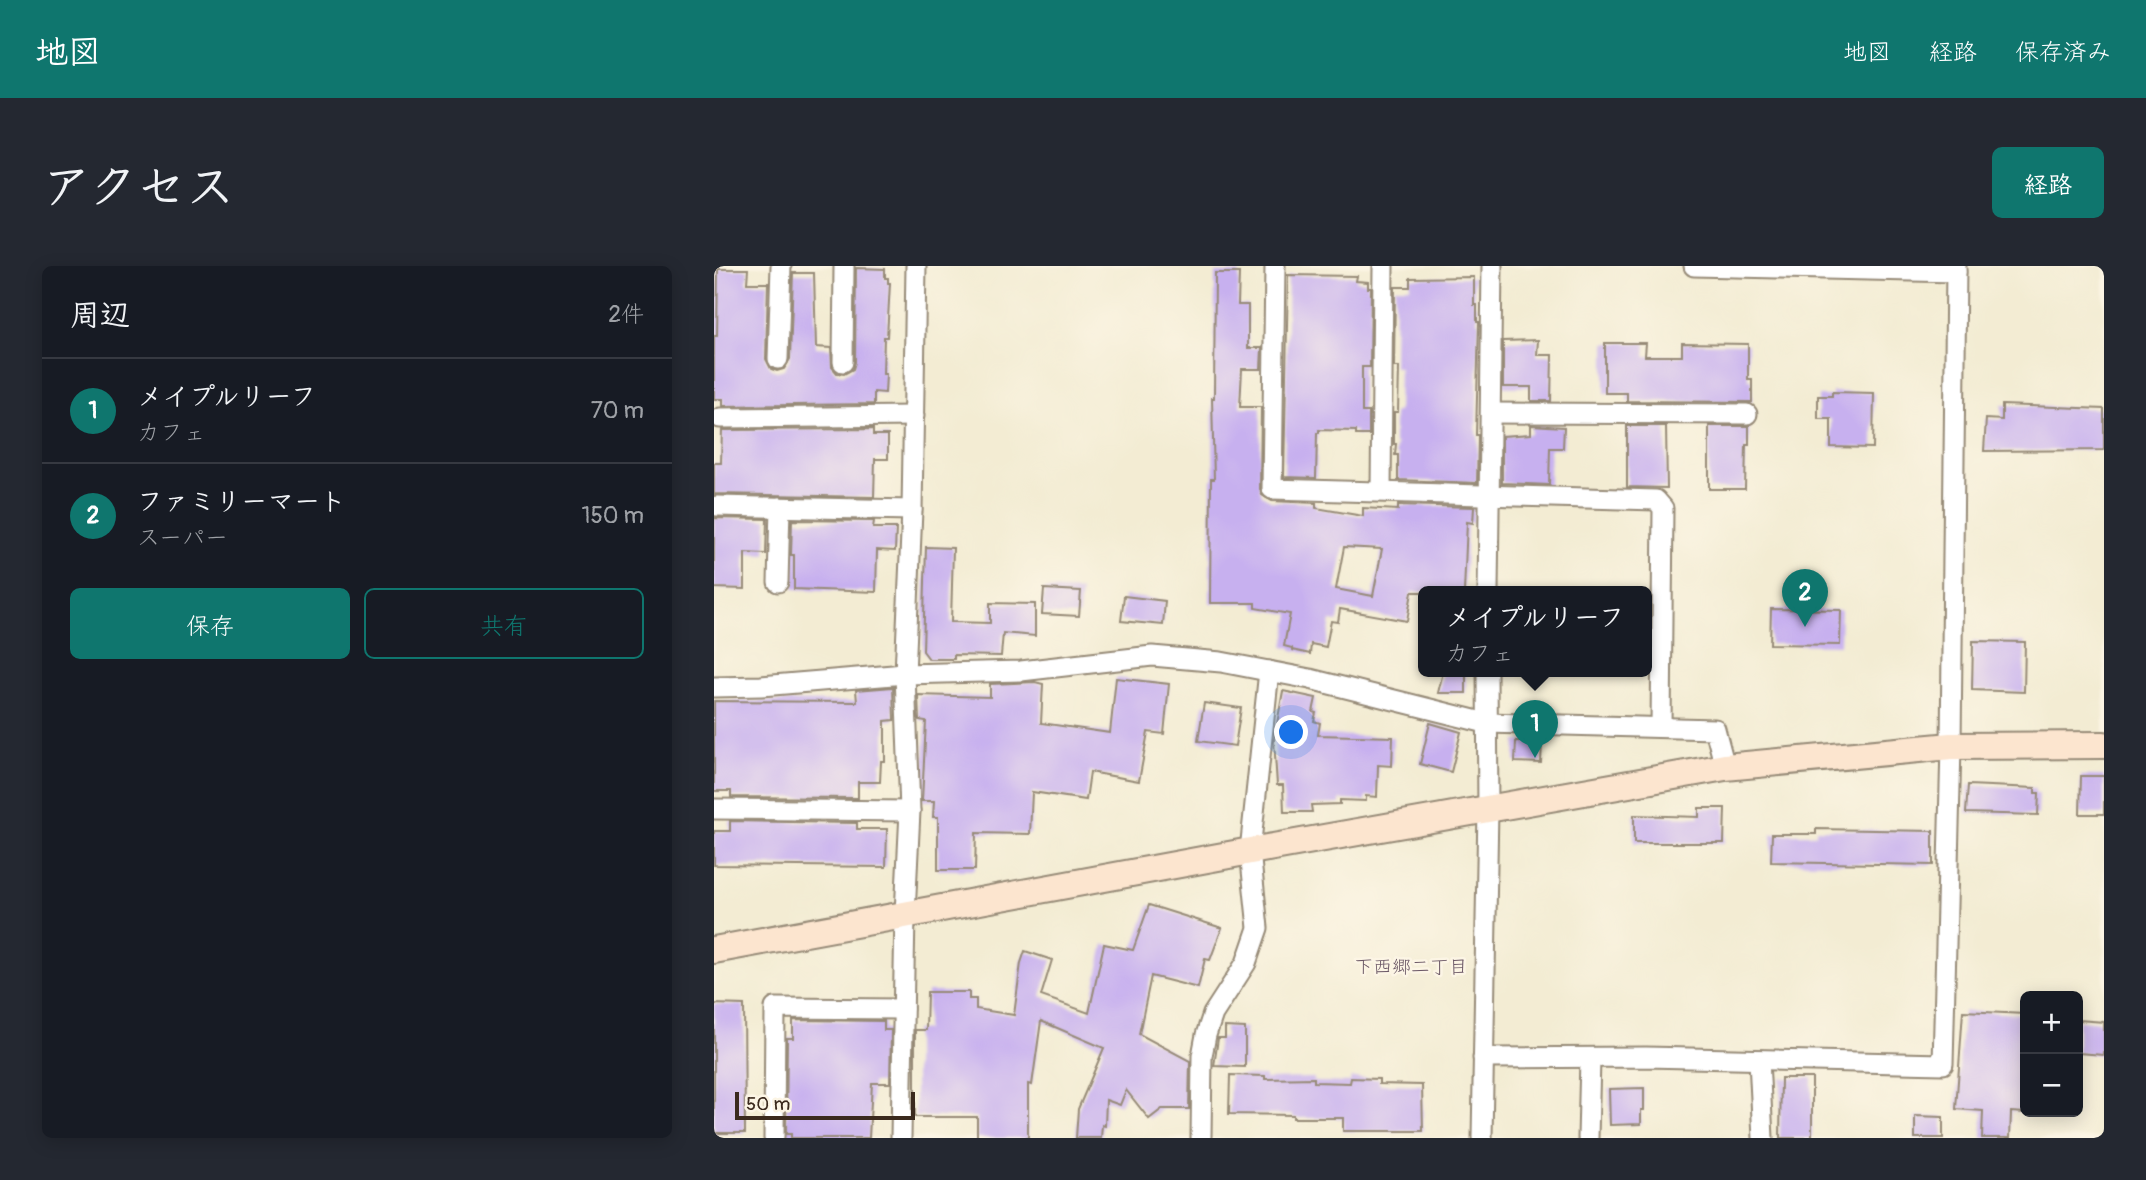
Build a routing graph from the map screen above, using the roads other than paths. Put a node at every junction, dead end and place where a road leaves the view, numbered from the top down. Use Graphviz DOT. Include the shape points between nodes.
graph roads {
  1 [pos="781,266"];
  2 [pos="844,266"];
  3 [pos="916,266"];
  4 [pos="1275,266"];
  5 [pos="1383,266"];
  6 [pos="1492,266"];
  7 [pos="1694,266"];
  8 [pos="1956,269"];
  9 [pos="778,359"];
  10 [pos="843,362"];
  11 [pos="1491,413"];
  12 [pos="1747,414"];
  13 [pos="914,416"];
  14 [pos="720,418"];
  15 [pos="1381,491"];
  16 [pos="1489,494"];
  17 [pos="717,506"];
  18 [pos="780,507"];
  19 [pos="912,510"];
  20 [pos="779,582"];
  21 [pos="1488,586"];
  22 [pos="1269,671"];
  23 [pos="905,674"];
  24 [pos="1487,677"];
  25 [pos="714,687"];
  26 [pos="1486,723"];
  27 [pos="1661,727"];
  28 [pos="2104,745"];
  29 [pos="1951,746"];
  30 [pos="1725,767"];
  31 [pos="714,808"];
  32 [pos="1488,809"];
  33 [pos="910,811"];
  34 [pos="1250,851"];
  35 [pos="905,914"];
  36 [pos="714,950"];
  37 [pos="903,1009"];
  38 [pos="1483,1058"];
  39 [pos="1590,1059"];
  40 [pos="1759,1060"];
  41 [pos="774,1138"];
  42 [pos="901,1138"];
  43 [pos="1201,1138"];
  44 [pos="1482,1138"];
  45 [pos="1588,1138"];
  46 [pos="1763,1138"];
  1 -- 9 [label="street"];
  2 -- 10 [label="street"];
  3 -- 13 [label="street"];
  4 -- 15 [label="street" via="1272,489"];
  5 -- 15 [label="street"];
  6 -- 11 [label="street"];
  7 -- 8 [label="street"];
  8 -- 29 [label="street"];
  11 -- 12 [label="street"];
  11 -- 16 [label="street"];
  13 -- 14 [label="street"];
  13 -- 19 [label="street"];
  15 -- 16 [label="street"];
  16 -- 21 [label="street"];
  16 -- 27 [label="street" via="1656,500 1664,508"];
  17 -- 18 [label="street"];
  18 -- 19 [label="street"];
  18 -- 20 [label="street"];
  19 -- 23 [label="street"];
  22 -- 23 [label="street" via="1152,656 1021,671"];
  22 -- 26 [label="street"];
  22 -- 34 [label="street"];
  23 -- 25 [label="street"];
  23 -- 33 [label="street"];
  24 -- 26 [label="street"];
  26 -- 27 [label="street"];
  26 -- 32 [label="street"];
  27 -- 30 [label="street" via="1715,729"];
  28 -- 29 [label="street"];
  29 -- 30 [label="street"];
  29 -- 40 [label="street" via="1943,1065"];
  30 -- 32 [label="street"];
  31 -- 33 [label="street"];
  32 -- 34 [label="street"];
  32 -- 38 [label="street"];
  33 -- 35 [label="street"];
  34 -- 35 [label="street"];
  34 -- 43 [label="street" via="1258,928 1246,963 1213,1014 1206,1035"];
  35 -- 36 [label="street"];
  35 -- 37 [label="street"];
  37 -- 41 [label="street" via="775,1008"];
  37 -- 42 [label="street"];
  38 -- 39 [label="street"];
  38 -- 44 [label="street"];
  39 -- 40 [label="street"];
  39 -- 45 [label="street"];
  40 -- 46 [label="street"];
}
